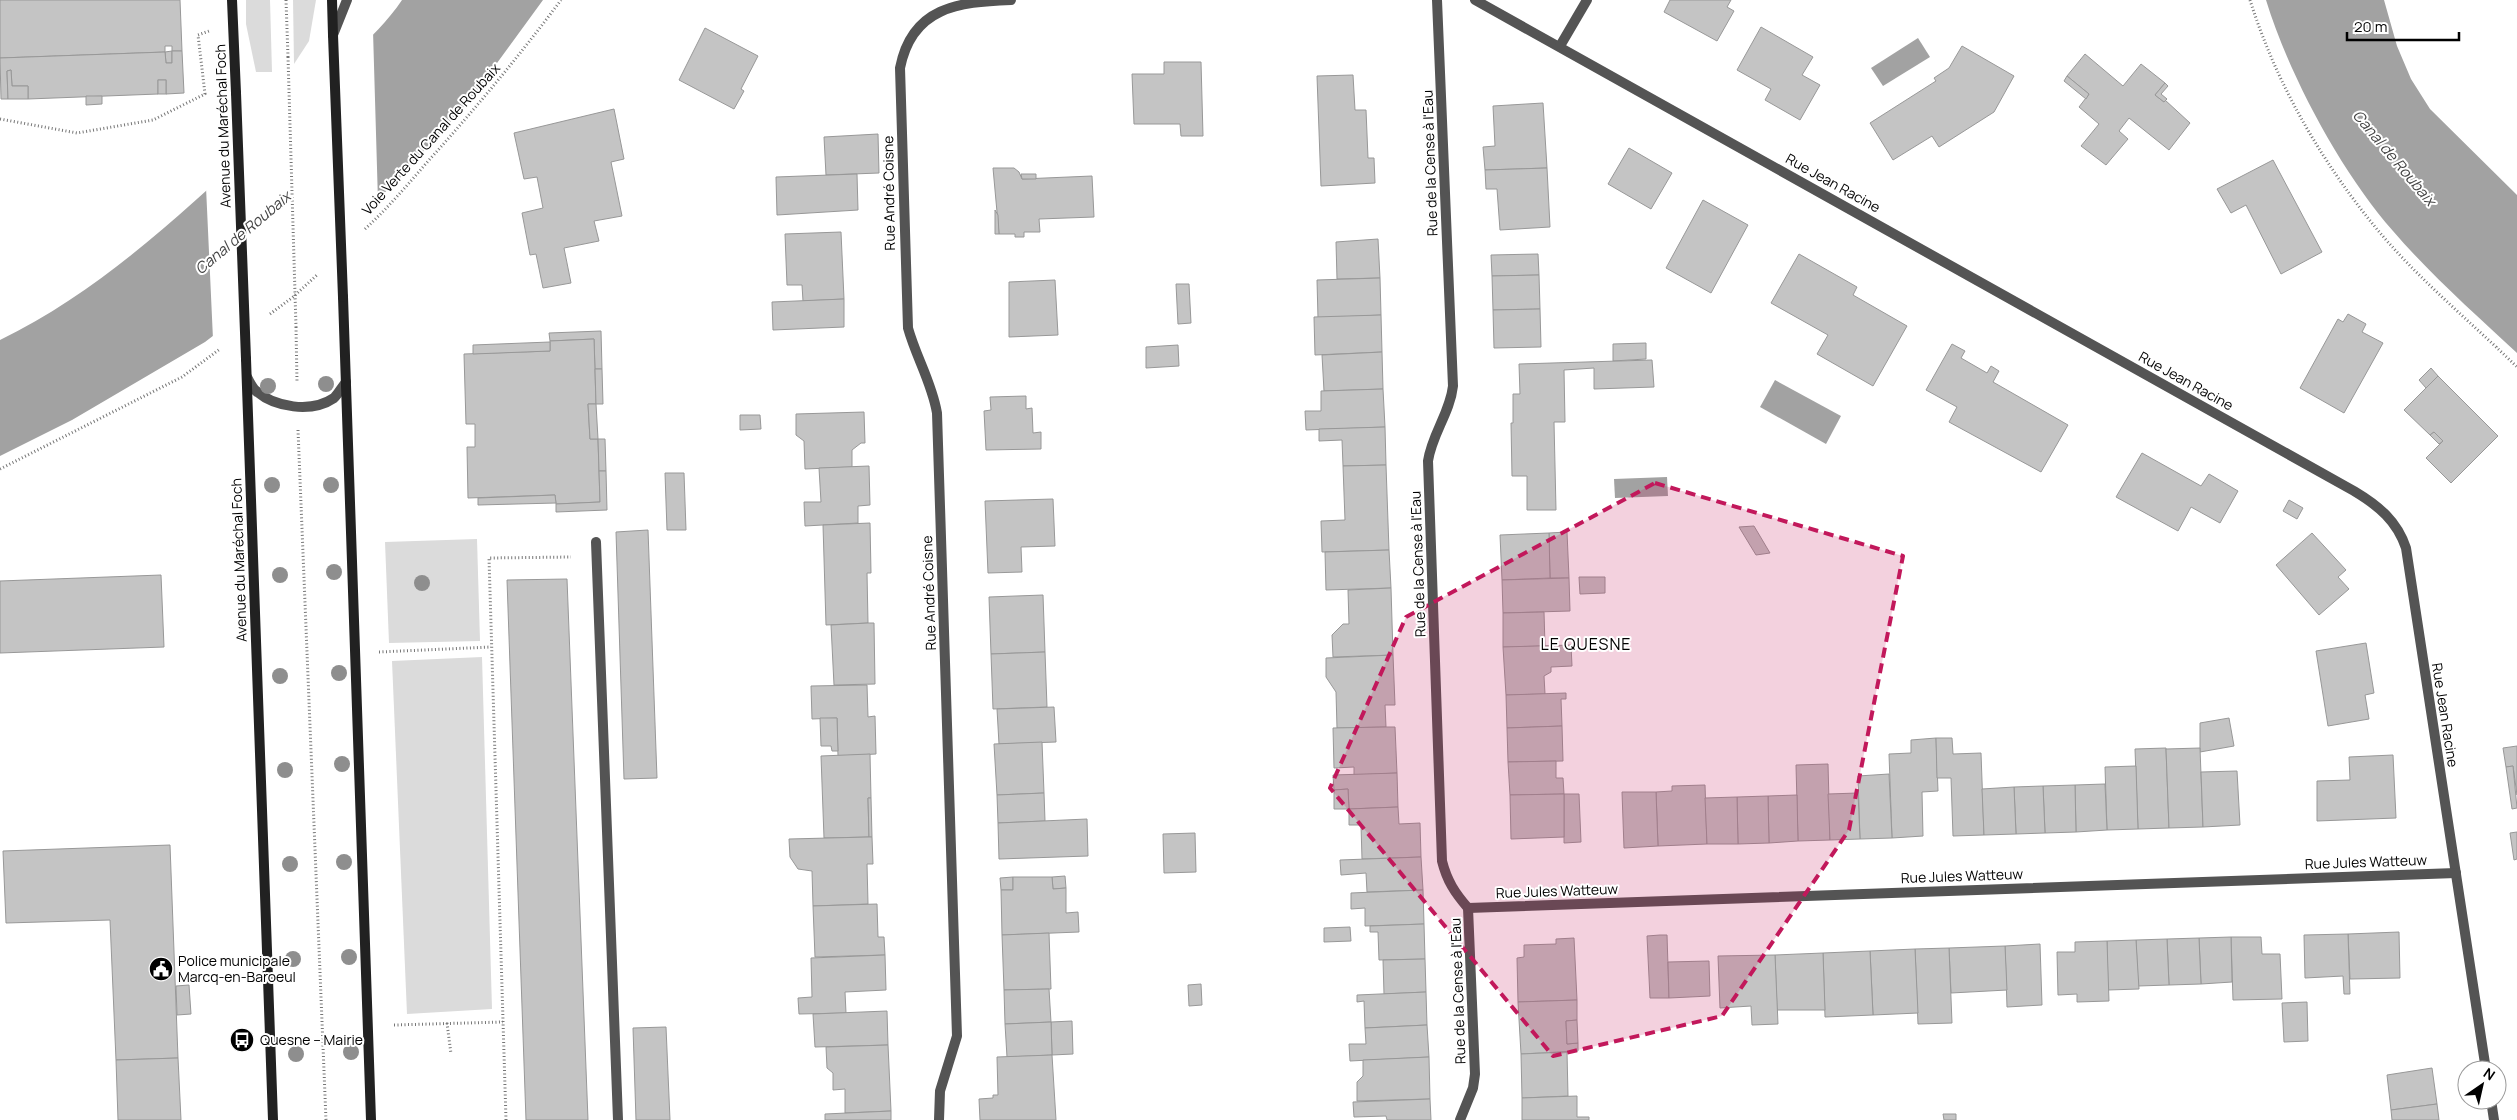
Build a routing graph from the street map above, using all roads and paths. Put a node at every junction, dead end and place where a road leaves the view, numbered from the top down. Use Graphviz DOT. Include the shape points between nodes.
graph roads {
  1 [pos="232,0"];
  2 [pos="286,0"];
  3 [pos="332,0"];
  4 [pos="347,0"];
  5 [pos="561,0"];
  6 [pos="1011,0"];
  7 [pos="1437,0"];
  8 [pos="1475,0"];
  9 [pos="1587,0"];
  10 [pos="2250,0"];
  11 [pos="233,22"];
  12 [pos="333,35"];
  13 [pos="1560,46"];
  14 [pos="0,119"];
  15 [pos="363,231"];
  16 [pos="321,271"];
  17 [pos="269,314"];
  18 [pos="222,348"];
  19 [pos="2517,367"];
  20 [pos="247,377"];
  21 [pos="346,382"];
  22 [pos="297,386"];
  23 [pos="298,427"];
  24 [pos="0,470"];
  25 [pos="596,542"];
  26 [pos="578,557"];
  27 [pos="491,647"];
  28 [pos="378,652"];
  29 [pos="2456,873"];
  30 [pos="1468,908"];
  31 [pos="503,1022"];
  32 [pos="447,1023"];
  33 [pos="394,1025"];
  34 [pos="451,1054"];
  35 [pos="2484,1060"];
  36 [pos="272,1120"];
  37 [pos="326,1120"];
  38 [pos="371,1120"];
  39 [pos="506,1120"];
  40 [pos="618,1120"];
  41 [pos="939,1120"];
  42 [pos="1460,1120"];
  1 -- 11 [label="main road, Avenue du Maréchal Foch"];
  2 -- 22 [label="path, bridge"];
  3 -- 12 [label="main road"];
  4 -- 12 [label="street"];
  5 -- 15 [label="path, Voie Verte du Canal de Roubaix" via="468,118 392,205"];
  6 -- 41 [label="street, Rue André Coisne" via="954,6 933,14 909,39 900,68 908,328 934,394 937,422 957,1036 940,1091"];
  7 -- 30 [label="street, Rue de la Cense à l'Eau" via="1453,386 1430,452 1430,510 1442,861 1454,891"];
  8 -- 13 [label="street, Rue Jean Racine"];
  9 -- 13 [label="street"];
  10 -- 19 [label="path" via="2264,40 2295,106 2347,190 2377,229"];
  11 -- 14 [label="path" via="198,35 205,94 153,120 77,133"];
  11 -- 20 [label="main road, Avenue du Maréchal Foch, bridge"];
  12 -- 21 [label="main road, bridge"];
  13 -- 29 [label="street, Rue Jean Racine" via="2346,486 2382,510 2397,528 2406,548"];
  16 -- 17 [label="path"];
  18 -- 24 [label="path" via="182,377"];
  20 -- 21 [label="street" via="255,390 276,402 298,408 334,398"];
  20 -- 36 [label="main road, Avenue du Maréchal Foch"];
  21 -- 38 [label="main road"];
  23 -- 37 [label="path"];
  25 -- 40 [label="street"];
  26 -- 27 [label="path" via="489,558"];
  27 -- 28 [label="path"];
  27 -- 31 [label="path"];
  29 -- 30 [label="street, Rue Jules Watteuw"];
  29 -- 35 [label="street, Rue Jean Racine"];
  30 -- 42 [label="street, Rue de la Cense à l'Eau" via="1475,1074"];
  31 -- 32 [label="path"];
  31 -- 39 [label="path"];
  32 -- 33 [label="path"];
  32 -- 34 [label="path"];
}
